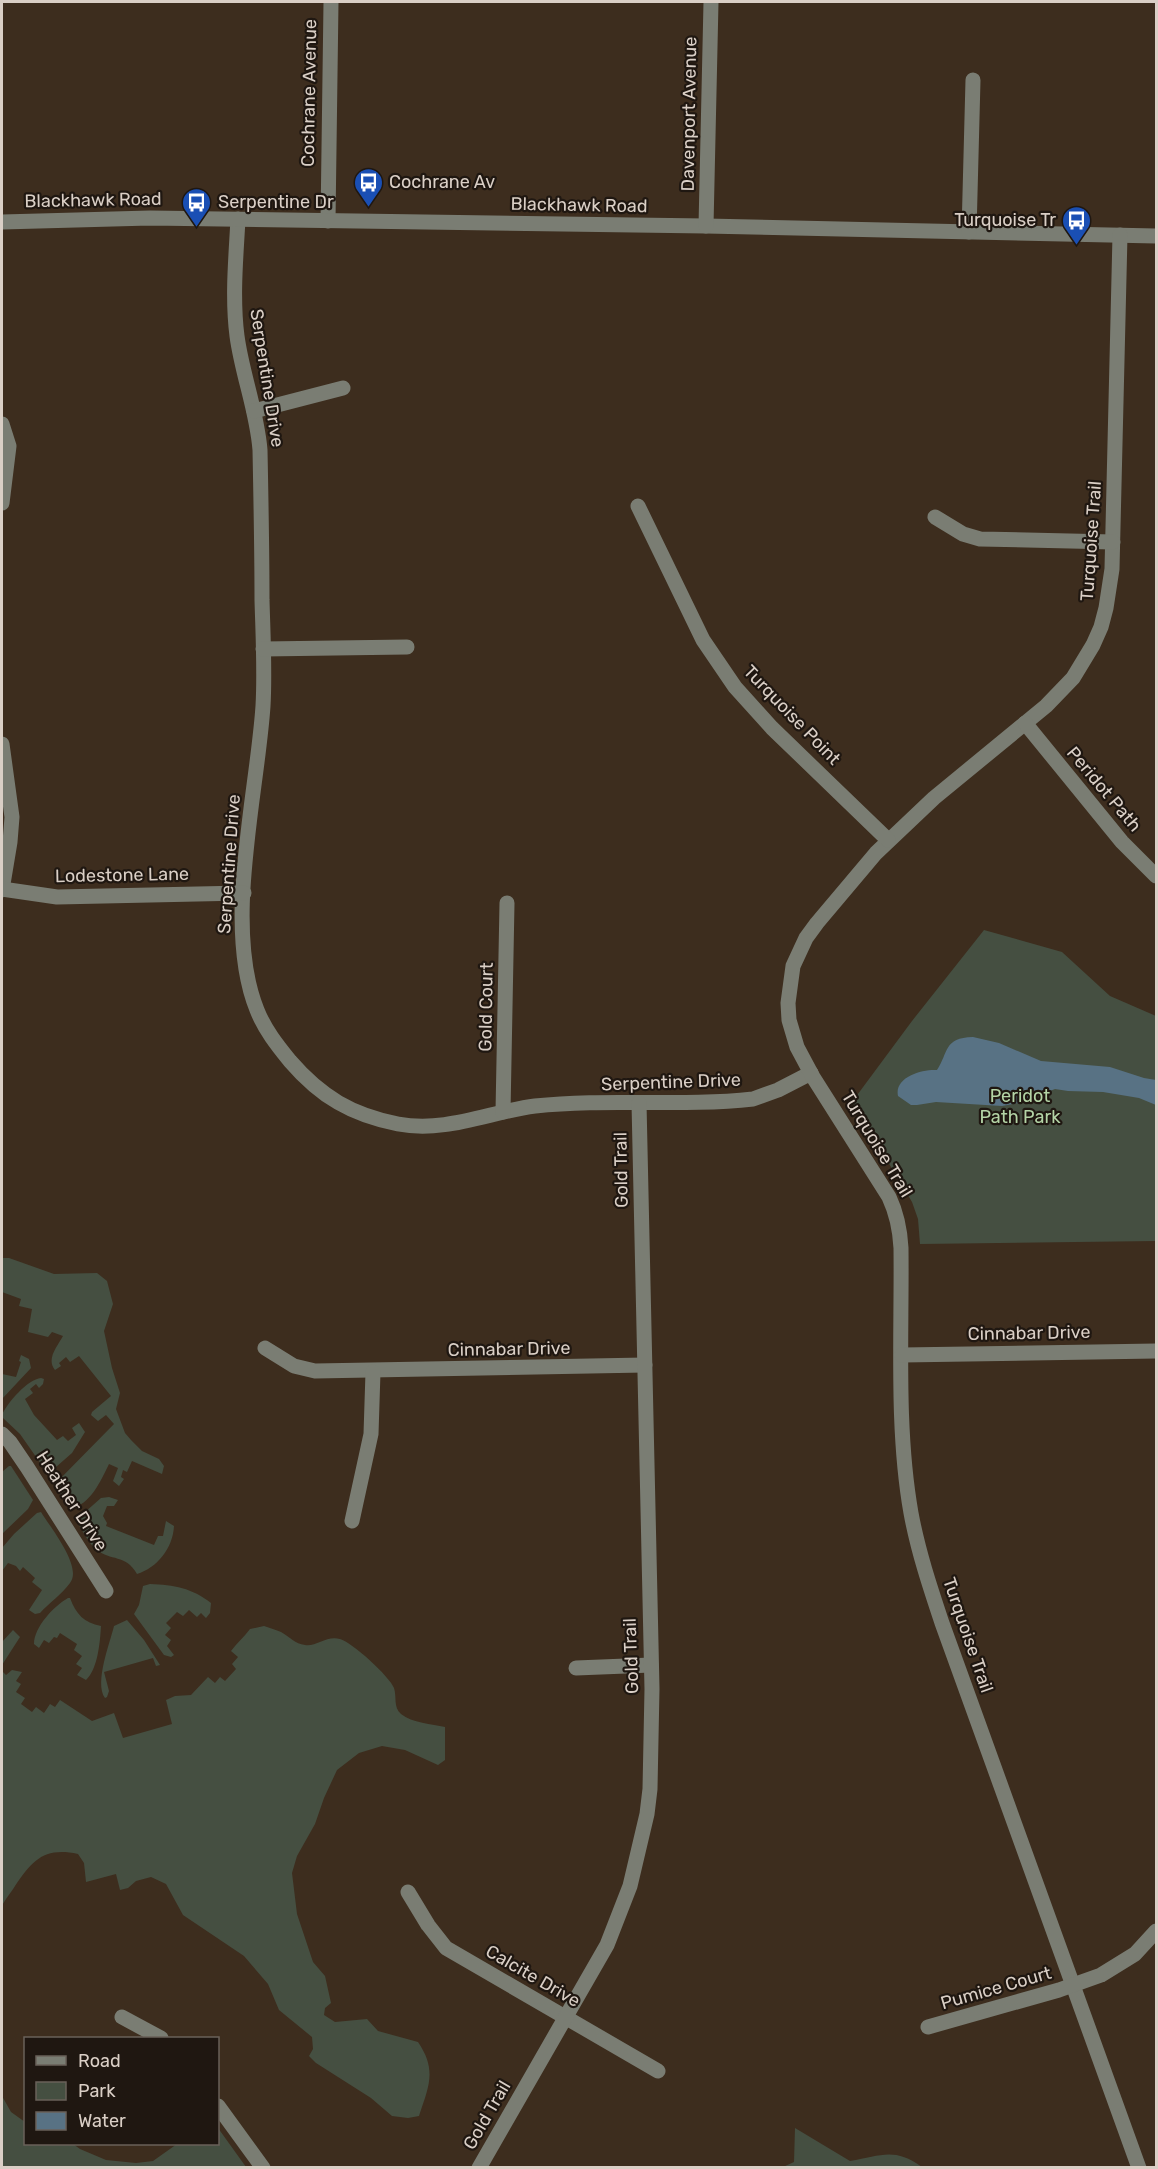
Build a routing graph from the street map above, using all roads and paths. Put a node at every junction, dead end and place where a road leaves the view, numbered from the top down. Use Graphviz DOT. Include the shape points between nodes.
graph roads {
  1 [pos="331,2"];
  2 [pos="711,2"];
  3 [pos="973,80"];
  4 [pos="238,219"];
  5 [pos="328,220"];
  6 [pos="2,222"];
  7 [pos="706,226"];
  8 [pos="969,232"];
  9 [pos="1120,235"];
  10 [pos="1156,236"];
  11 [pos="343,388"];
  12 [pos="254,411"];
  13 [pos="2,423"];
  14 [pos="2,503"];
  15 [pos="638,506"];
  16 [pos="935,517"];
  17 [pos="1113,542"];
  18 [pos="408,647"];
  19 [pos="263,649"];
  20 [pos="1025,723"];
  21 [pos="2,744"];
  22 [pos="888,840"];
  23 [pos="1156,876"];
  24 [pos="2,889"];
  25 [pos="244,893"];
  26 [pos="507,903"];
  27 [pos="811,1073"];
  28 [pos="639,1103"];
  29 [pos="504,1112"];
  30 [pos="265,1348"];
  31 [pos="1156,1351"];
  32 [pos="902,1355"];
  33 [pos="645,1365"];
  34 [pos="373,1372"];
  35 [pos="2,1434"];
  36 [pos="352,1521"];
  37 [pos="106,1591"];
  38 [pos="651,1665"];
  39 [pos="576,1668"];
  40 [pos="408,1892"];
  41 [pos="1156,1931"];
  42 [pos="1074,1985"];
  43 [pos="122,2017"];
  44 [pos="566,2018"];
  45 [pos="928,2027"];
  46 [pos="159,2037"];
  47 [pos="658,2071"];
  48 [pos="219,2107"];
  49 [pos="263,2168"];
  50 [pos="479,2168"];
  51 [pos="1139,2168"];
  1 -- 5 [label="street, Cochrane Avenue"];
  2 -- 7 [label="street, Davenport Avenue"];
  3 -- 8 [label="street"];
  4 -- 5 [label="street, Blackhawk Road"];
  4 -- 6 [label="street, Blackhawk Road"];
  4 -- 12 [label="street, Serpentine Drive" via="236,329"];
  5 -- 7 [label="street, Blackhawk Road"];
  7 -- 8 [label="street, Blackhawk Road"];
  8 -- 9 [label="street, Blackhawk Road"];
  9 -- 10 [label="street, Blackhawk Road"];
  9 -- 17 [label="street, Turquoise Trail"];
  11 -- 12 [label="street"];
  12 -- 19 [label="street, Serpentine Drive" via="260,450"];
  13 -- 14 [label="street" via="9,446"];
  15 -- 22 [label="street, Turquoise Point" via="703,640 735,687"];
  16 -- 17 [label="street" via="980,539"];
  17 -- 20 [label="street, Turquoise Trail" via="1106,608 1093,645 1064,689"];
  18 -- 19 [label="street"];
  19 -- 25 [label="street, Serpentine Drive" via="261,730"];
  20 -- 22 [label="street, Turquoise Trail"];
  20 -- 23 [label="street, Peridot Path" via="1122,842"];
  21 -- 24 [label="street" via="12,817"];
  22 -- 27 [label="street, Turquoise Trail" via="817,923 794,966 788,990 789,1020 796,1047"];
  24 -- 25 [label="street, Lodestone Lane" via="57,897"];
  25 -- 29 [label="street, Serpentine Drive" via="245,963 256,1010 272,1040 320,1092 369,1117 410,1126 454,1124"];
  26 -- 29 [label="street, Gold Court"];
  27 -- 28 [label="street, Serpentine Drive" via="753,1099"];
  27 -- 32 [label="street, Turquoise Trail" via="895,1211 901,1242"];
  28 -- 29 [label="street, Serpentine Drive" via="556,1105"];
  28 -- 33 [label="street, Gold Trail"];
  30 -- 34 [label="street, Cinnabar Drive" via="306,1370"];
  31 -- 32 [label="street, Cinnabar Drive"];
  32 -- 42 [label="street, Turquoise Trail" via="907,1484 927,1576"];
  33 -- 34 [label="street, Cinnabar Drive"];
  33 -- 38 [label="street, Gold Trail"];
  34 -- 36 [label="street" via="371,1434"];
  35 -- 37 [label="street, Heather Drive"];
  38 -- 39 [label="street"];
  38 -- 44 [label="street, Gold Trail" via="650,1790 638,1861 612,1935"];
  40 -- 44 [label="street, Calcite Drive" via="446,1947"];
  41 -- 42 [label="street, Pumice Court" via="1127,1960"];
  42 -- 45 [label="street, Pumice Court"];
  42 -- 51 [label="street, Turquoise Trail"];
  43 -- 46 [label="street"];
  44 -- 47 [label="street, Calcite Drive"];
  44 -- 50 [label="street, Gold Trail"];
  48 -- 49 [label="street"];
}
